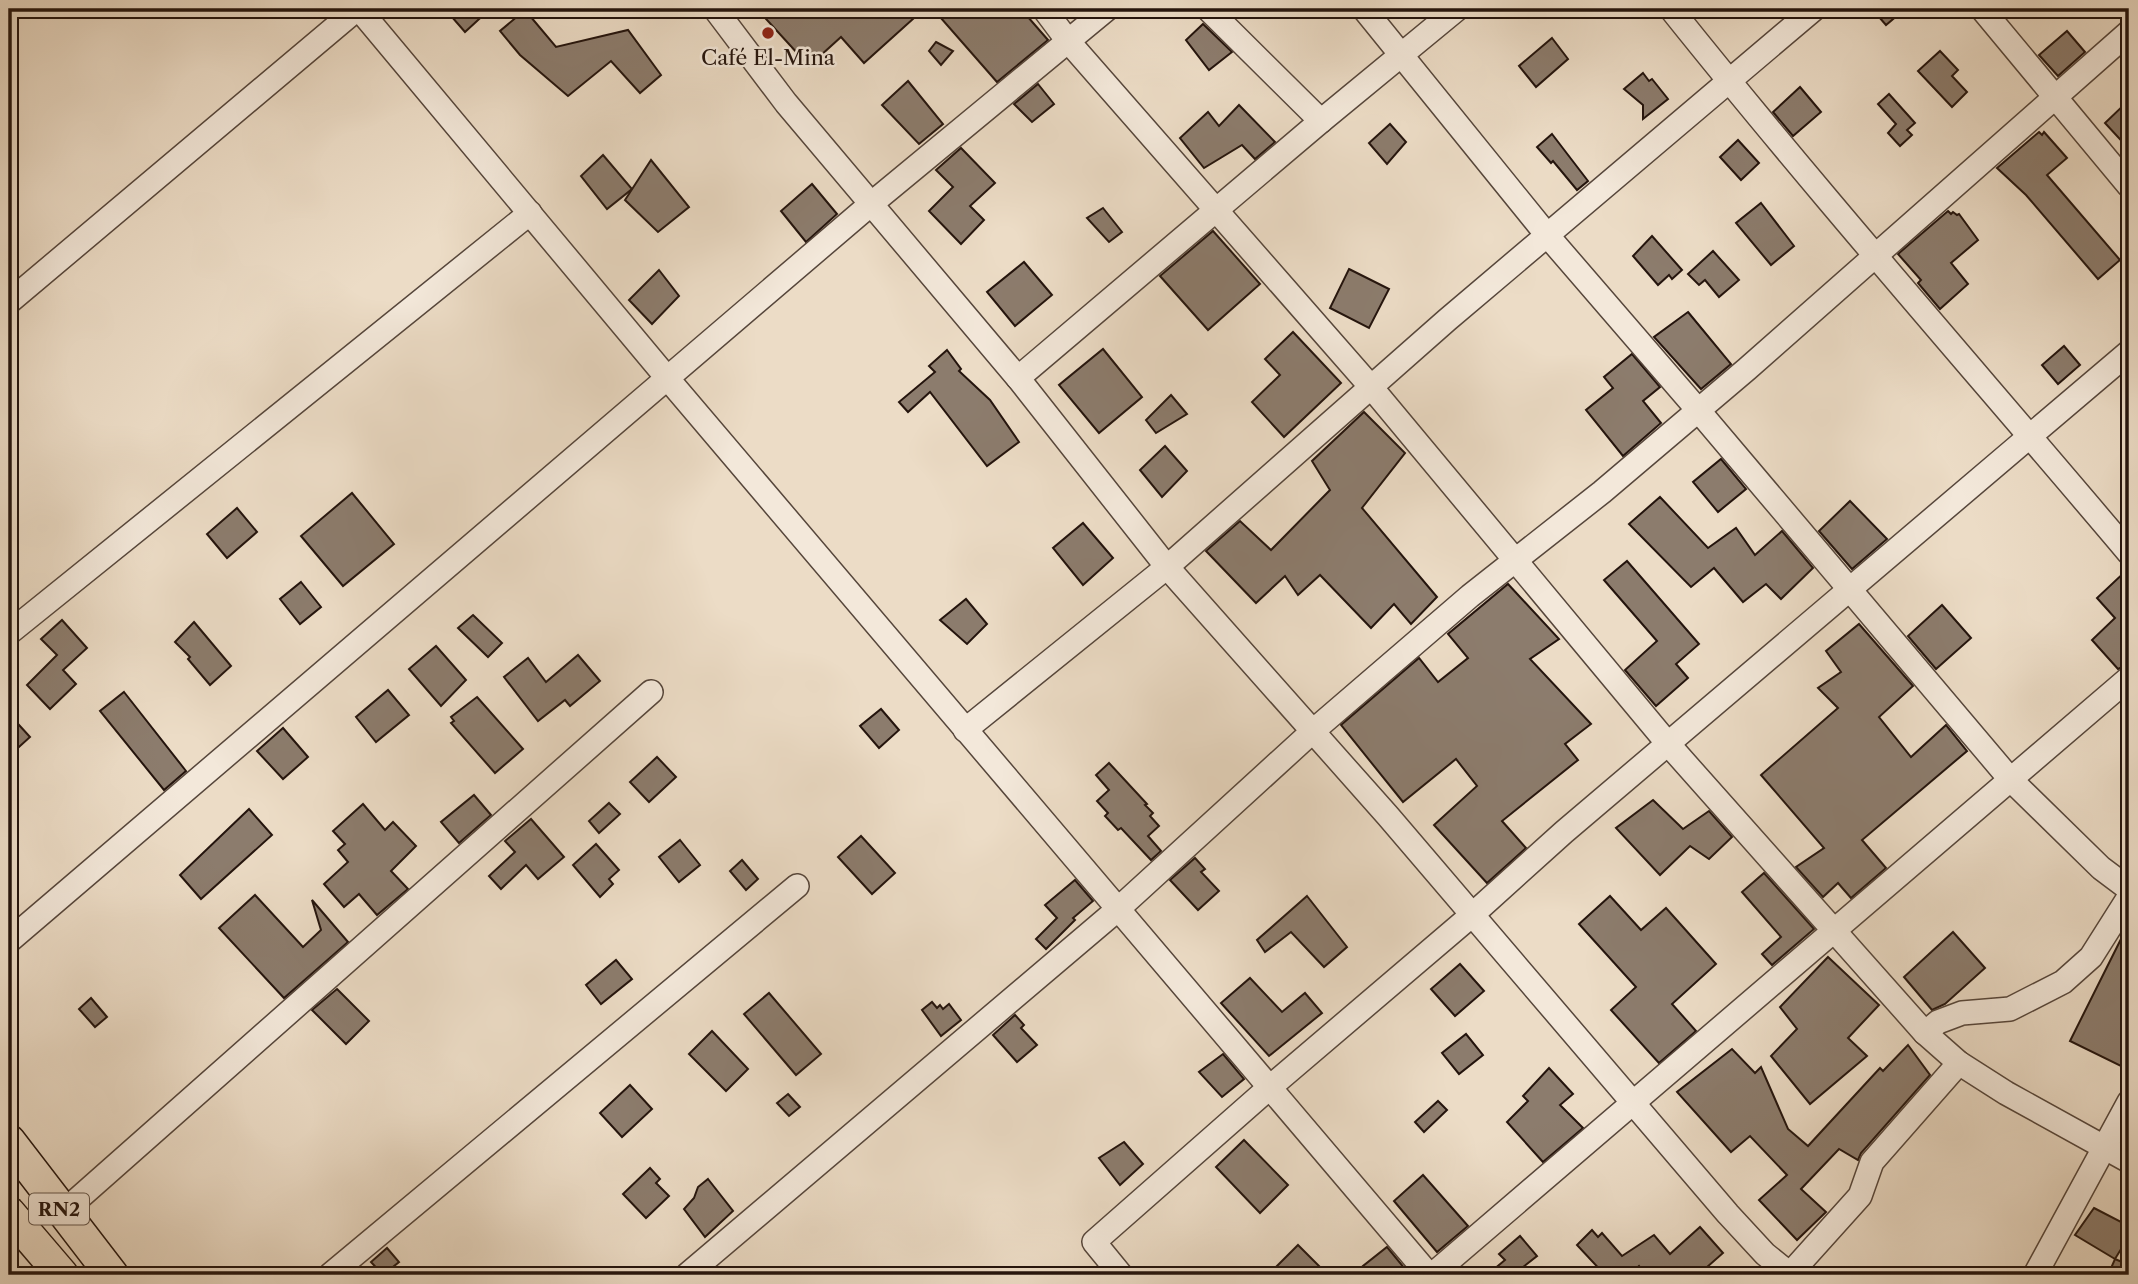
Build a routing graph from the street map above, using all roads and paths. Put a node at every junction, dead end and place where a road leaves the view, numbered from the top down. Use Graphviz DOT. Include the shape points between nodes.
graph roads {
  1 [pos="358,9"];
  2 [pos="1044,9"];
  3 [pos="1107,9"];
  4 [pos="1208,9"];
  5 [pos="1364,9"];
  6 [pos="1457,9"];
  7 [pos="1671,9"];
  8 [pos="1814,9"];
  9 [pos="1982,9"];
  10 [pos="729,14"];
  11 [pos="2129,32"];
  12 [pos="1068,41"];
  13 [pos="1400,55"];
  14 [pos="1729,81"];
  15 [pos="2056,97"];
  16 [pos="1321,121"];
  17 [pos="2129,186"];
  18 [pos="871,204"];
  19 [pos="1215,211"];
  20 [pos="530,214"];
  21 [pos="1547,235"];
  22 [pos="1875,254"];
  23 [pos="9,302"];
  24 [pos="2129,352"];
  25 [pos="1018,378"];
  26 [pos="667,379"];
  27 [pos="1371,387"];
  28 [pos="1698,410"];
  29 [pos="2029,438"];
  30 [pos="2129,553"];
  31 [pos="1514,561"];
  32 [pos="1167,567"];
  33 [pos="1849,590"];
  34 [pos="9,633"];
  35 [pos="2129,678"];
  36 [pos="651,692"];
  37 [pos="965,730"];
  38 [pos="1313,731"];
  39 [pos="1670,744"];
  40 [pos="2010,779"];
  41 [pos="797,886"];
  42 [pos="2129,889"];
  43 [pos="2129,897"];
  44 [pos="1117,910"];
  45 [pos="1472,915"];
  46 [pos="1833,930"];
  47 [pos="9,941"];
  48 [pos="1925,1033"];
  49 [pos="1959,1063"];
  50 [pos="1269,1088"];
  51 [pos="1632,1102"];
  52 [pos="2129,1102"];
  53 [pos="9,1141"];
  54 [pos="2104,1148"];
  55 [pos="2129,1161"];
  56 [pos="9,1213"];
  57 [pos="62,1213"];
  58 [pos="62,1275"];
  59 [pos="112,1275"];
  60 [pos="330,1275"];
  61 [pos="687,1275"];
  62 [pos="1121,1275"];
  63 [pos="1430,1275"];
  64 [pos="1790,1275"];
  65 [pos="2035,1275"];
  1 -- 20 [label="street"];
  1 -- 23 [label="street"];
  2 -- 12 [label="street"];
  3 -- 12 [label="street"];
  4 -- 16 [label="street"];
  5 -- 13 [label="street"];
  6 -- 13 [label="street"];
  7 -- 14 [label="street"];
  8 -- 14 [label="street"];
  9 -- 15 [label="street"];
  10 -- 18 [label="street" via="786,103"];
  11 -- 15 [label="street"];
  12 -- 18 [label="street"];
  12 -- 19 [label="street"];
  13 -- 16 [label="street"];
  13 -- 21 [label="street"];
  14 -- 21 [label="street"];
  14 -- 22 [label="street"];
  15 -- 17 [label="street"];
  15 -- 22 [label="street"];
  16 -- 19 [label="street"];
  18 -- 25 [label="street"];
  18 -- 26 [label="street"];
  19 -- 25 [label="street"];
  19 -- 27 [label="street"];
  20 -- 26 [label="street"];
  20 -- 34 [label="street"];
  21 -- 27 [label="street"];
  21 -- 28 [label="street"];
  22 -- 28 [label="street"];
  22 -- 29 [label="street"];
  24 -- 29 [label="street"];
  25 -- 32 [label="street"];
  26 -- 37 [label="street"];
  26 -- 47 [label="street"];
  27 -- 31 [label="street"];
  27 -- 32 [label="street"];
  28 -- 31 [label="street"];
  28 -- 33 [label="street"];
  29 -- 30 [label="street"];
  29 -- 33 [label="street"];
  31 -- 38 [label="street"];
  31 -- 39 [label="street"];
  32 -- 37 [label="street"];
  32 -- 38 [label="street"];
  33 -- 39 [label="street"];
  33 -- 40 [label="street"];
  35 -- 40 [label="street"];
  36 -- 57 [label="street"];
  37 -- 44 [label="street"];
  38 -- 44 [label="street"];
  38 -- 45 [label="street"];
  39 -- 45 [label="street"];
  39 -- 46 [label="street"];
  40 -- 42 [label="street" via="2101,868"];
  40 -- 46 [label="street"];
  41 -- 60 [label="street"];
  43 -- 48 [label="street" via="2091,957 2063,982 2010,1009 1962,1013"];
  44 -- 50 [label="street"];
  44 -- 61 [label="street"];
  45 -- 50 [label="street"];
  45 -- 51 [label="street"];
  46 -- 48 [label="street"];
  46 -- 51 [label="street"];
  48 -- 49 [label="street"];
  49 -- 54 [label="street"];
  49 -- 64 [label="street" via="1872,1162 1860,1196"];
  50 -- 62 [label="street" via="1094,1242"];
  50 -- 63 [label="street"];
  51 -- 63 [label="street"];
  51 -- 64 [label="street" via="1765,1254"];
  52 -- 54 [label="street"];
  53 -- 57 [label="highway, RN2"];
  54 -- 55 [label="street"];
  54 -- 65 [label="street"];
  56 -- 58 [label="highway, RN2"];
  57 -- 59 [label="highway, RN2"];
}
